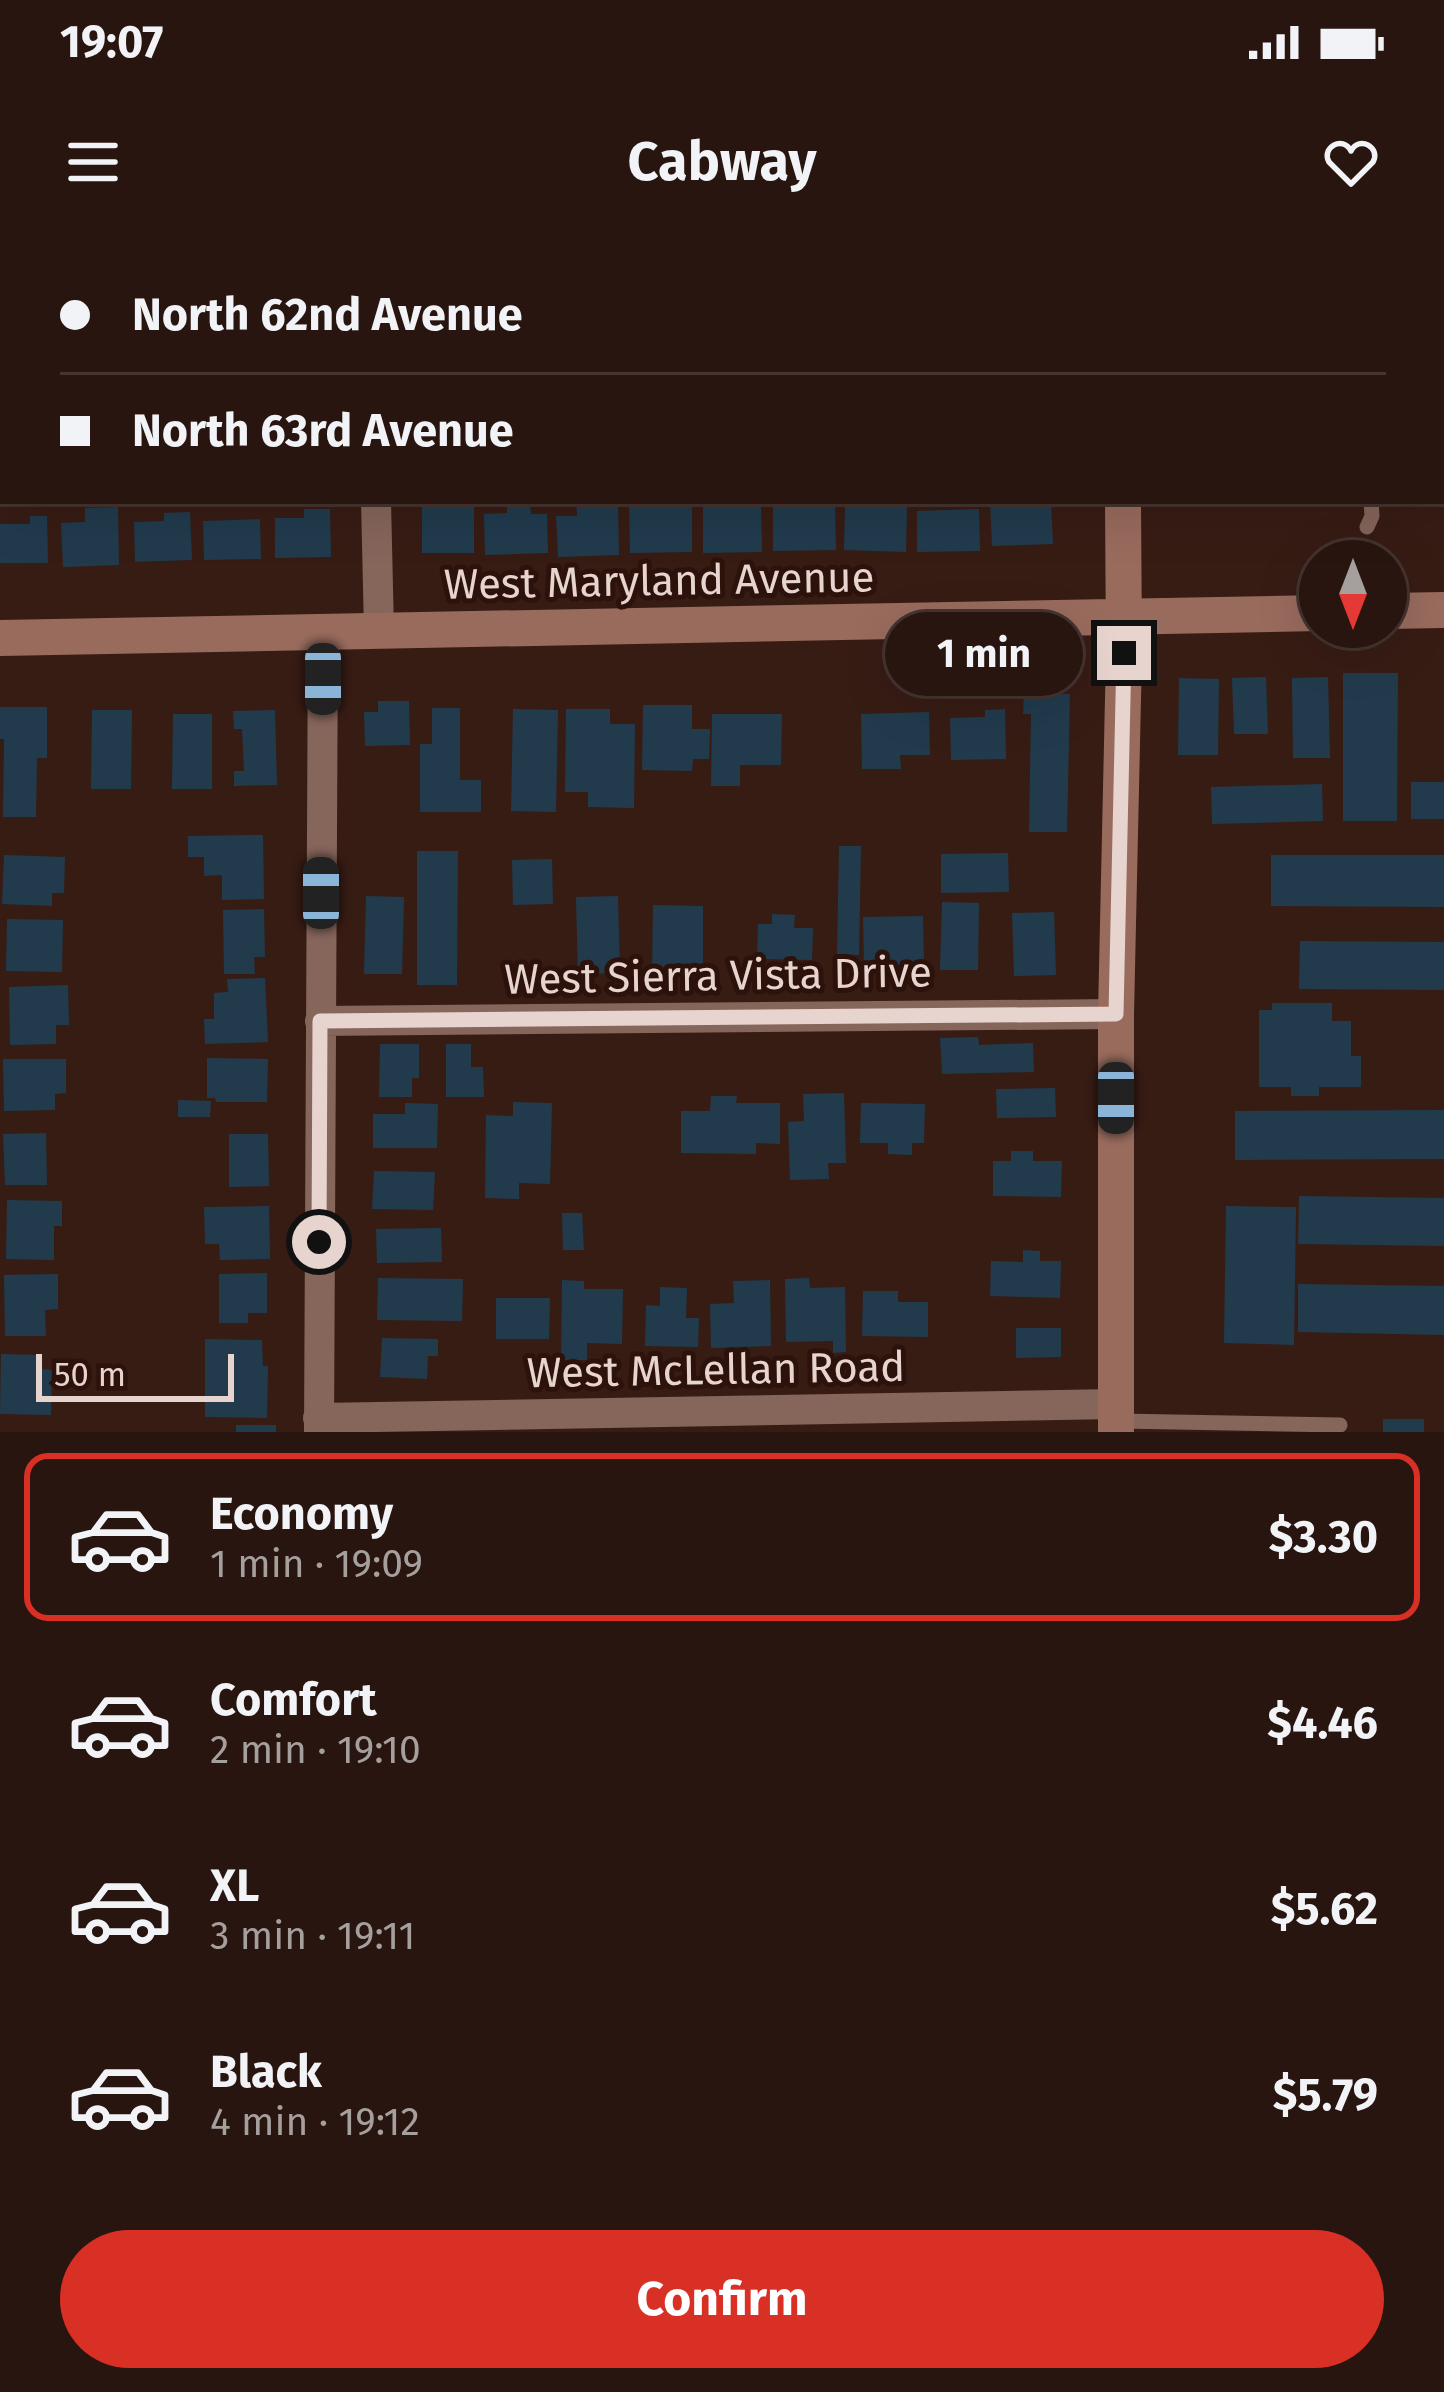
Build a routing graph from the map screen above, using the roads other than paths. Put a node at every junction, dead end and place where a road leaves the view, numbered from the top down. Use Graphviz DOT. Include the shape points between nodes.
graph roads {
  1 [pos="376,504"];
  2 [pos="1123,504"];
  3 [pos="1371,504"];
  4 [pos="1367,527"];
  5 [pos="1444,610"];
  6 [pos="1407,611"];
  7 [pos="1299,613"];
  8 [pos="1124,616"];
  9 [pos="379,631"];
  10 [pos="323,632"];
  11 [pos="0,638"];
  12 [pos="1116,1014"];
  13 [pos="320,1021"];
  14 [pos="1116,1419"];
  15 [pos="721,1421"];
  16 [pos="318,1425"];
  17 [pos="1340,1425"];
  1 -- 9 [label="street"];
  2 -- 8 [label="street"];
  3 -- 4 [label="lane"];
  5 -- 6 [label="street"];
  7 -- 8 [label="street, West Maryland Avenue"];
  8 -- 9 [label="street, West Maryland Avenue"];
  8 -- 12 [label="street"];
  9 -- 10 [label="street, West Maryland Avenue"];
  10 -- 11 [label="street, West Maryland Avenue"];
  10 -- 13 [label="street"];
  12 -- 13 [label="street, West Sierra Vista Drive"];
  12 -- 14 [label="street"];
  13 -- 16 [label="street"];
  14 -- 15 [label="street, West McLellan Road"];
  14 -- 17 [label="lane, West McLellan Road"];
  15 -- 16 [label="street, West McLellan Road"];
}
